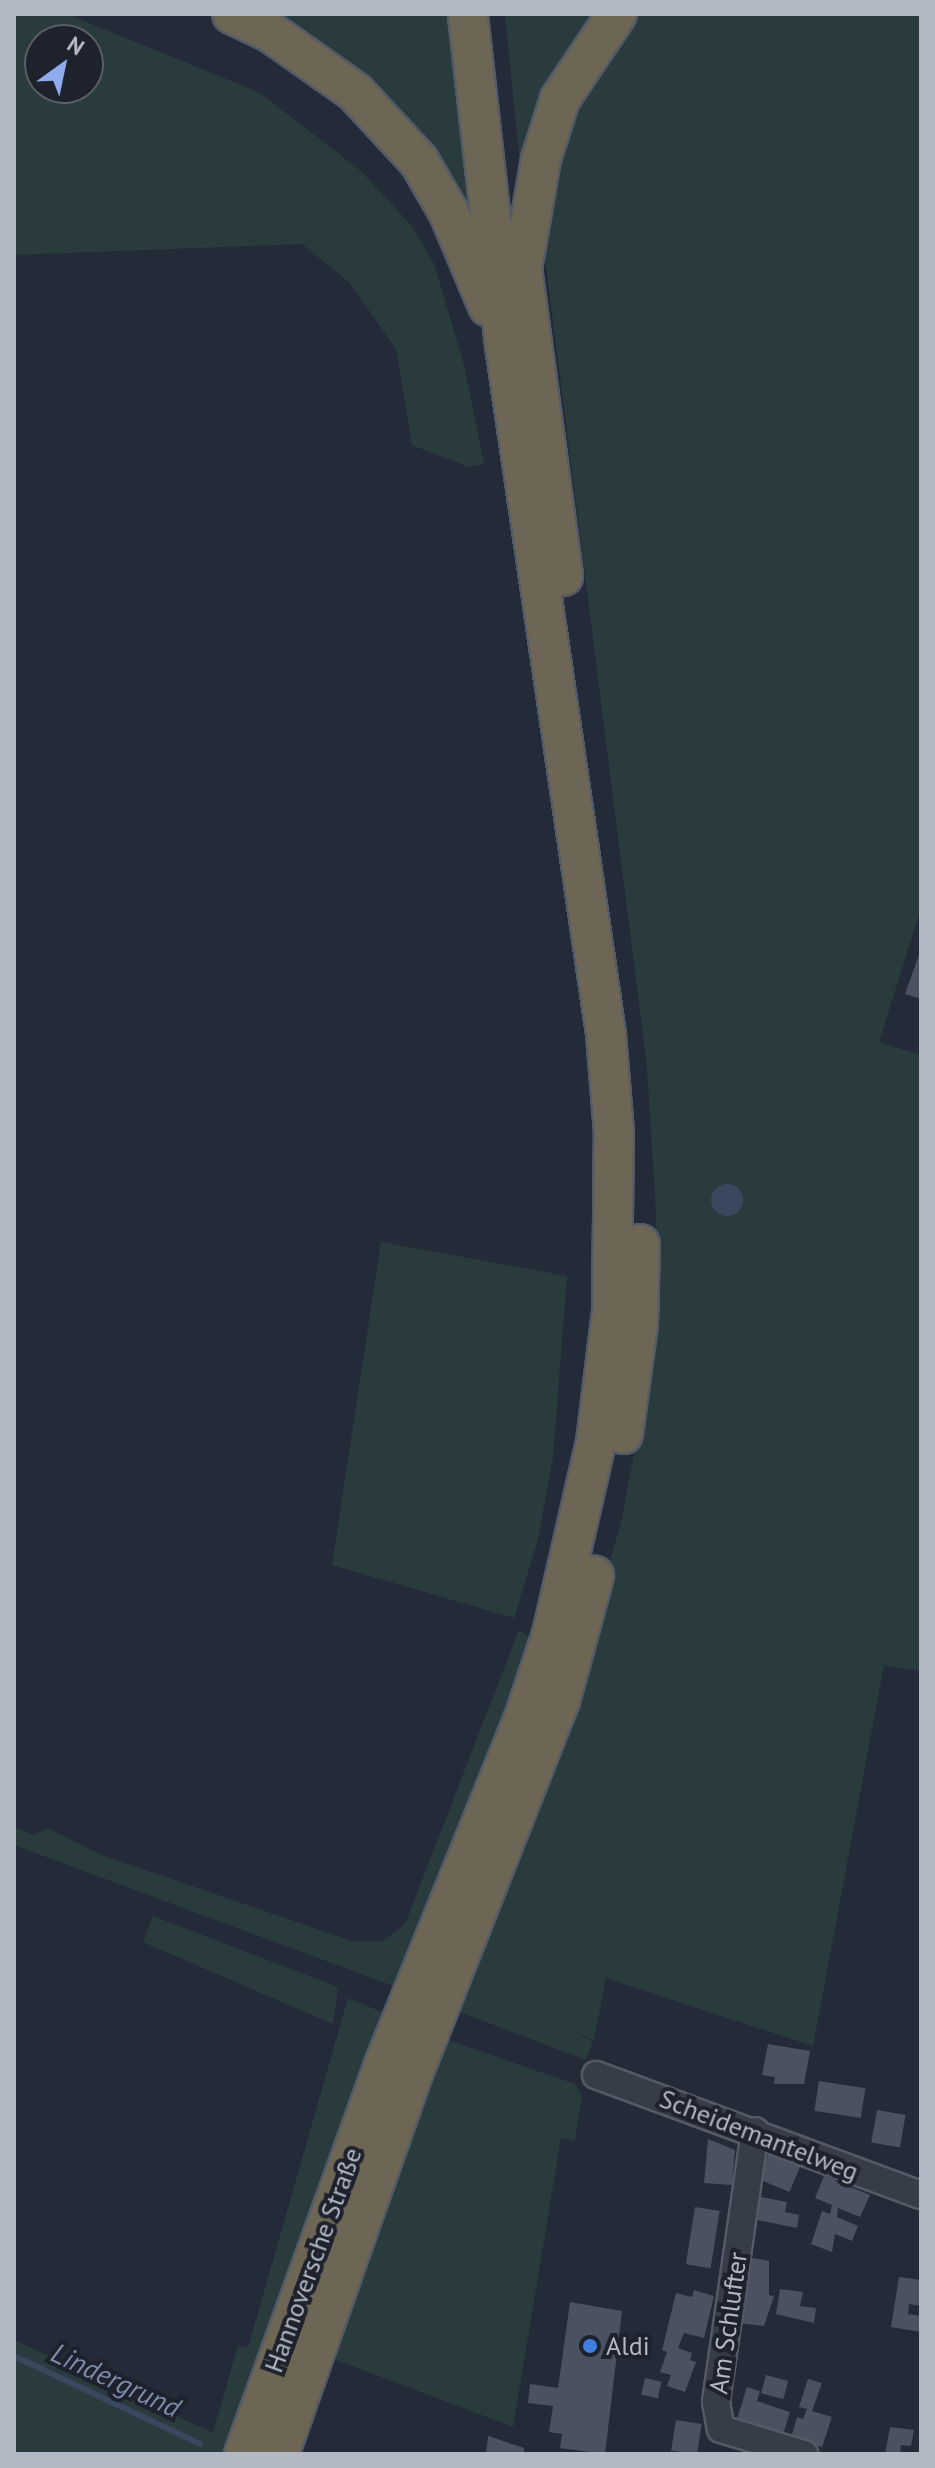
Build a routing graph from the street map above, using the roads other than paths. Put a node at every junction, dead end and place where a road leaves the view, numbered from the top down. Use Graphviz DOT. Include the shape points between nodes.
graph roads {
  1 [pos="232,14"];
  2 [pos="468,14"];
  3 [pos="489,14"];
  4 [pos="617,14"];
  5 [pos="522,269"];
  6 [pos="505,346"];
  7 [pos="397,2074"];
  8 [pos="596,2075"];
  9 [pos="755,2131"];
  10 [pos="921,2195"];
  11 [pos="244,2454"];
  12 [pos="279,2454"];
  13 [pos="804,2454"];
  1 -- 6 [label="highway" via="270,32 355,92 419,161 449,213"];
  2 -- 6 [label="highway"];
  3 -- 5 [label="highway"];
  4 -- 5 [label="highway" via="560,99 541,159"];
  5 -- 7 [label="highway" via="637,1087 638,1324 605,1533 560,1701"];
  6 -- 7 [label="highway" via="606,1034 614,1132 612,1312 594,1456 552,1634"];
  7 -- 11 [label="highway, Hannoversche Straße"];
  7 -- 12 [label="highway, Hannoversche Straße"];
  8 -- 9 [label="street, Scheidemantelweg"];
  9 -- 10 [label="street, Scheidemantelweg"];
  9 -- 13 [label="street, Am Schlufter" via="716,2402 721,2429"];
}
